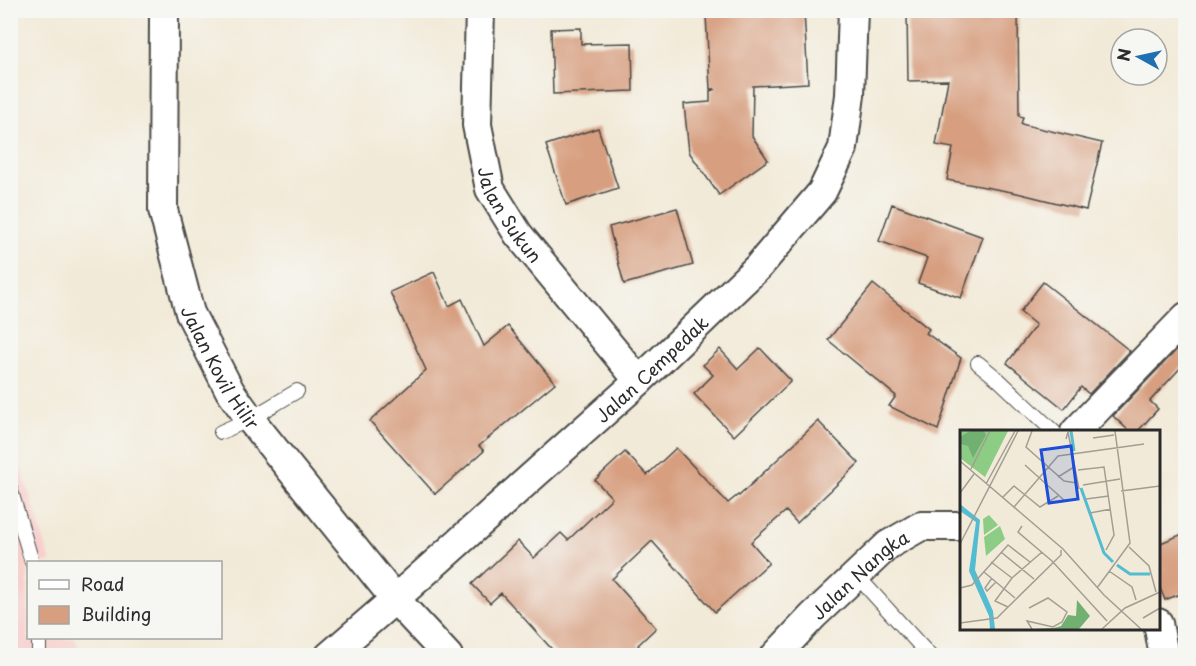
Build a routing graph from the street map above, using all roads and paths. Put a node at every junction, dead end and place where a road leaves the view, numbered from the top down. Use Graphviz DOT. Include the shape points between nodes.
graph roads {
  1 [pos="164,10"];
  2 [pos="480,10"];
  3 [pos="853,10"];
  4 [pos="1185,317"];
  5 [pos="978,363"];
  6 [pos="639,381"];
  7 [pos="297,391"];
  8 [pos="250,419"];
  9 [pos="1052,430"];
  10 [pos="1077,430"];
  11 [pos="221,432"];
  12 [pos="10,489"];
  13 [pos="960,526"];
  14 [pos="32,561"];
  15 [pos="857,576"];
  16 [pos="395,599"];
  17 [pos="1159,630"];
  18 [pos="39,639"];
  19 [pos="39,656"];
  20 [pos="329,656"];
  21 [pos="448,656"];
  22 [pos="775,656"];
  23 [pos="930,656"];
  24 [pos="1164,656"];
  1 -- 8 [label="street, Jalan Kovil Hilir" via="163,210 190,314 230,392"];
  2 -- 6 [label="street, Jalan Sukun" via="477,125 490,189 518,234"];
  3 -- 6 [label="street, Jalan Cempedak" via="850,95 843,148 822,192 758,267"];
  4 -- 10 [label="street"];
  5 -- 9 [label="lane"];
  6 -- 16 [label="street, Jalan Cempedak"];
  7 -- 8 [label="lane"];
  8 -- 11 [label="lane"];
  8 -- 16 [label="street, Jalan Kovil Hilir"];
  12 -- 14 [label="lane"];
  13 -- 15 [label="street, Jalan Nangka" via="921,526 888,545"];
  15 -- 22 [label="street, Jalan Nangka"];
  15 -- 23 [label="lane"];
  16 -- 20 [label="street, Jalan Cempedak"];
  16 -- 21 [label="street, Jalan Kovil Hilir"];
  17 -- 24 [label="street"];
  18 -- 19 [label="lane"];
}
